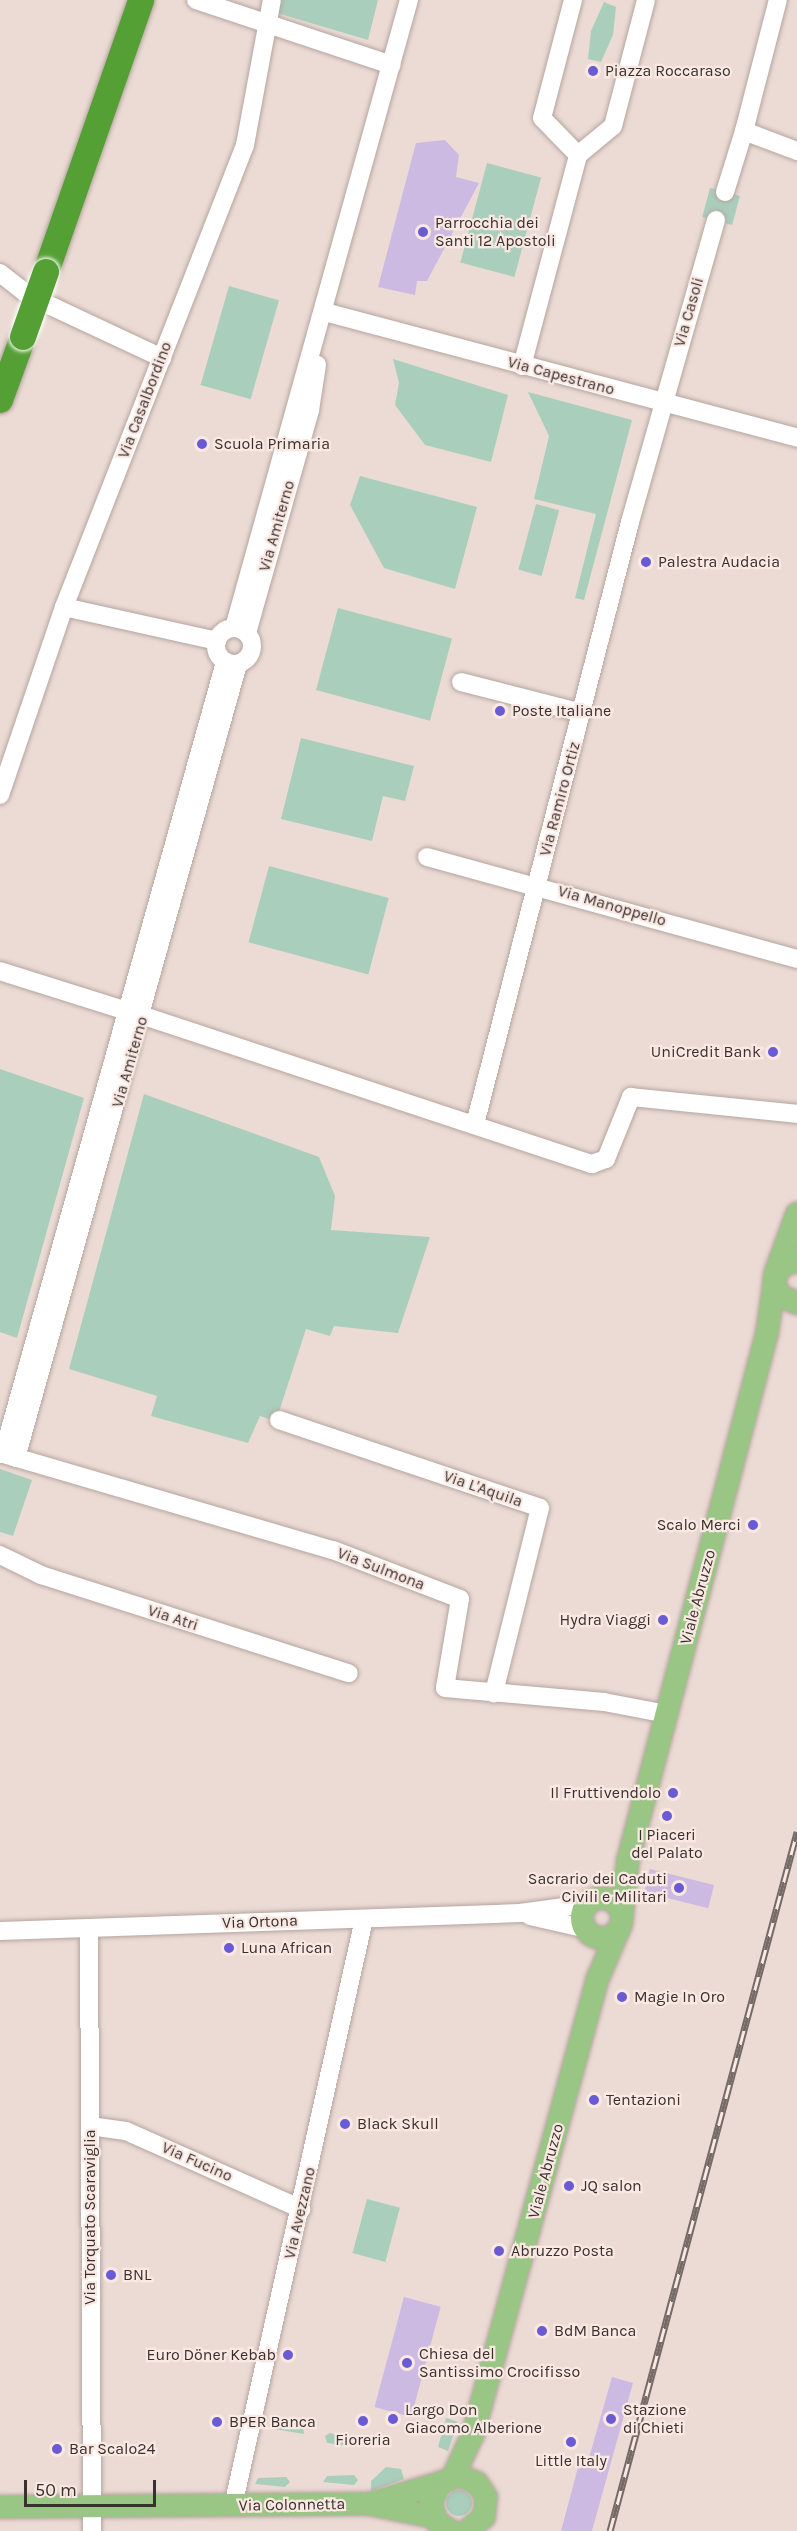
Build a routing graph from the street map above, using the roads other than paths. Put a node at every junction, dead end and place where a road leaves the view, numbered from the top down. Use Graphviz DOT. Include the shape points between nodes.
graph roads {
  1 [pos="196,0"];
  2 [pos="272,0"];
  3 [pos="409,0"];
  4 [pos="573,0"];
  5 [pos="646,0"];
  6 [pos="778,0"];
  7 [pos="138,10"];
  8 [pos="268,22"];
  9 [pos="391,65"];
  10 [pos="744,131"];
  11 [pos="797,151"];
  12 [pos="578,155"];
  13 [pos="724,192"];
  14 [pos="716,220"];
  15 [pos="0,273"];
  16 [pos="26,293"];
  17 [pos="51,306"];
  18 [pos="325,312"];
  19 [pos="162,358"];
  20 [pos="522,366"];
  21 [pos="0,400"];
  22 [pos="662,404"];
  23 [pos="797,438"];
  24 [pos="64,607"];
  25 [pos="240,631"];
  26 [pos="217,641"];
  27 [pos="231,663"];
  28 [pos="461,682"];
  29 [pos="582,712"];
  30 [pos="0,795"];
  31 [pos="427,857"];
  32 [pos="537,885"];
  33 [pos="797,959"];
  34 [pos="0,971"];
  35 [pos="137,1014"];
  36 [pos="797,1114"];
  37 [pos="475,1124"];
  38 [pos="797,1218"];
  39 [pos="797,1261"];
  40 [pos="774,1280"];
  41 [pos="795,1303"];
  42 [pos="767,1333"];
  43 [pos="279,1420"];
  44 [pos="6,1455"];
  45 [pos="0,1555"];
  46 [pos="349,1673"];
  47 [pos="494,1693"];
  48 [pos="667,1714"];
  49 [pos="628,1860"];
  50 [pos="596,1901"];
  51 [pos="520,1913"];
  52 [pos="364,1919"];
  53 [pos="621,1922"];
  54 [pos="89,1928"];
  55 [pos="0,1931"];
  56 [pos="589,1933"];
  57 [pos="598,1978"];
  58 [pos="90,2126"];
  59 [pos="301,2209"];
  60 [pos="473,2434"];
  61 [pos="446,2480"];
  62 [pos="478,2484"];
  63 [pos="369,2504"];
  64 [pos="92,2506"];
  65 [pos="233,2506"];
  66 [pos="0,2507"];
  67 [pos="442,2526"];
  68 [pos="92,2531"];
  69 [pos="468,2531"];
  1 -- 8 [label="street"];
  2 -- 8 [label="street, Via Casalbordino"];
  3 -- 9 [label="street, Via Amiterno"];
  4 -- 12 [label="street" via="542,118"];
  5 -- 12 [label="street" via="613,126"];
  6 -- 10 [label="street"];
  7 -- 21 [label="highway, bridge"];
  8 -- 9 [label="street"];
  8 -- 19 [label="street, Via Casalbordino" via="245,145"];
  9 -- 18 [label="street, Via Amiterno"];
  10 -- 11 [label="street"];
  10 -- 13 [label="street"];
  12 -- 20 [label="street"];
  14 -- 22 [label="street, Via Casoli"];
  15 -- 16 [label="street"];
  17 -- 19 [label="street"];
  18 -- 20 [label="street, Via Capestrano"];
  18 -- 25 [label="street, Via Amiterno" via="294,405"];
  19 -- 24 [label="street, Via Casalbordino"];
  20 -- 22 [label="street, Via Capestrano"];
  22 -- 23 [label="street, Via Capestrano"];
  22 -- 29 [label="street, Via Ramiro Ortiz"];
  24 -- 26 [label="street"];
  24 -- 30 [label="street, Via Casalbordino"];
  25 -- 26 [label="street"];
  25 -- 27 [label="street, Via Amiterno" via="251,654"];
  26 -- 27 [label="street"];
  27 -- 35 [label="street, Via Amiterno"];
  28 -- 29 [label="street"];
  29 -- 32 [label="street, Via Ramiro Ortiz"];
  31 -- 32 [label="street, Via Manoppello"];
  32 -- 33 [label="street, Via Manoppello"];
  32 -- 37 [label="street, Via Ramiro Ortiz"];
  34 -- 35 [label="street"];
  35 -- 37 [label="street"];
  35 -- 44 [label="street, Via Amiterno"];
  36 -- 37 [label="street" via="631,1097 606,1159 592,1164"];
  38 -- 40 [label="main road, Viale Abruzzo"];
  39 -- 40 [label="main road" via="786,1262"];
  40 -- 41 [label="main road" via="778,1295"];
  40 -- 42 [label="main road, Viale Abruzzo"];
  41 -- 42 [label="main road, Viale Abruzzo"];
  42 -- 48 [label="main road, Viale Abruzzo"];
  43 -- 47 [label="street, Via L'Aquila" via="540,1508"];
  44 -- 47 [label="street, Via Sulmona" via="333,1550 460,1599 445,1688"];
  45 -- 46 [label="street, Via Atri" via="41,1575"];
  47 -- 48 [label="street, Via Sulmona" via="603,1702"];
  48 -- 49 [label="main road, Viale Abruzzo"];
  49 -- 50 [label="main road, Viale Abruzzo"];
  49 -- 53 [label="main road, Viale Abruzzo"];
  50 -- 51 [label="street, Via Ortona"];
  50 -- 53 [label="main road"];
  50 -- 56 [label="main road, Viale Abruzzo"];
  51 -- 52 [label="street, Via Ortona"];
  51 -- 56 [label="street, Via Ortona"];
  52 -- 54 [label="street, Via Ortona"];
  52 -- 59 [label="street, Via Avezzano"];
  53 -- 56 [label="main road" via="605,1938"];
  53 -- 57 [label="main road, Viale Abruzzo"];
  54 -- 55 [label="street, Via Ortona"];
  54 -- 58 [label="street, Via Torquato Scaraviglia"];
  56 -- 57 [label="main road, Viale Abruzzo"];
  57 -- 60 [label="main road, Viale Abruzzo"];
  58 -- 59 [label="street, Via Fucino" via="126,2131"];
  58 -- 64 [label="street, Via Torquato Scaraviglia"];
  59 -- 65 [label="street, Via Avezzano"];
  60 -- 61 [label="main road"];
  60 -- 62 [label="main road"];
  61 -- 62 [label="main road"];
  61 -- 63 [label="main road"];
  61 -- 67 [label="main road" via="432,2496"];
  62 -- 69 [label="main road" via="486,2511"];
  63 -- 65 [label="main road, Via Colonnetta"];
  63 -- 67 [label="main road"];
  64 -- 65 [label="main road, Via Colonnetta"];
  64 -- 66 [label="main road, Via Colonnetta"];
  64 -- 68 [label="street, Via Torquato Scaraviglia"];
}
